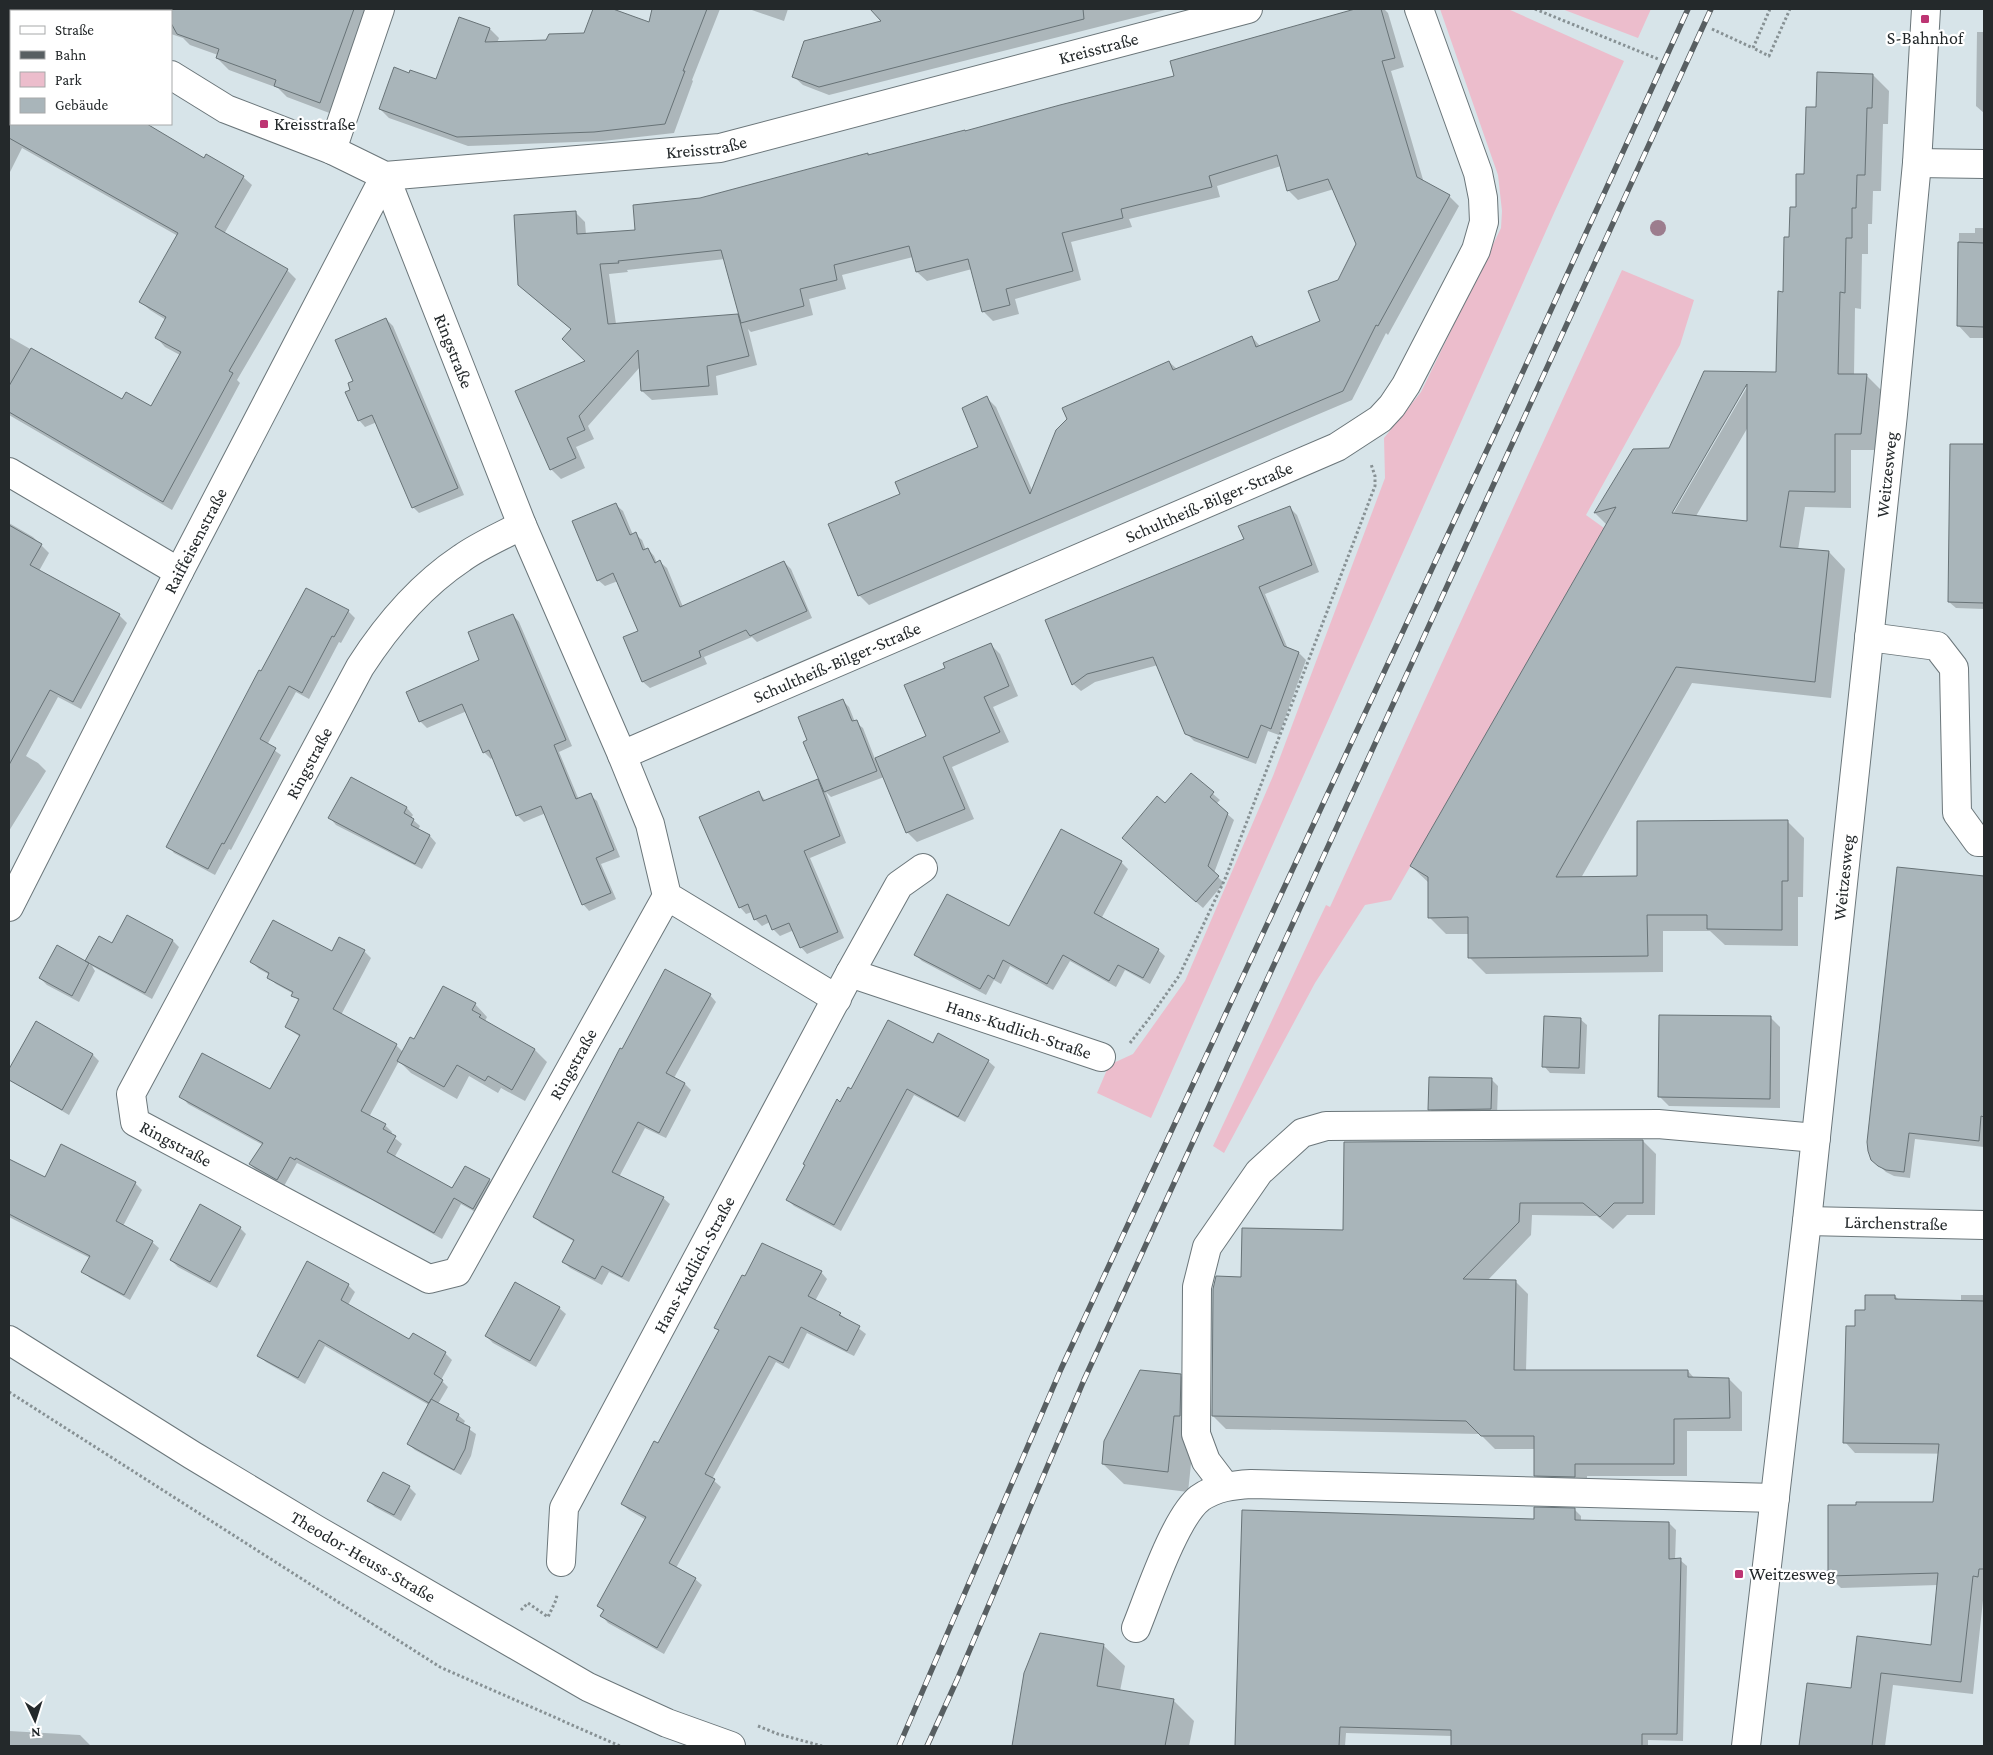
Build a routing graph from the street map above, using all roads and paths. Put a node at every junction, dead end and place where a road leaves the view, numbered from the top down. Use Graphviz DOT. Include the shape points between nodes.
graph roads {
  1 [pos="380,9"];
  2 [pos="1248,9"];
  3 [pos="1419,9"];
  4 [pos="1535,9"];
  5 [pos="1770,9"];
  6 [pos="1790,9"];
  7 [pos="1926,9"];
  8 [pos="1207,15"];
  9 [pos="1712,29"];
  10 [pos="1753,48"];
  11 [pos="1658,59"];
  12 [pos="172,76"];
  13 [pos="332,150"];
  14 [pos="1917,163"];
  15 [pos="1984,164"];
  16 [pos="385,176"];
  17 [pos="1355,436"];
  18 [pos="9,472"];
  19 [pos="522,525"];
  20 [pos="179,572"];
  21 [pos="1869,638"];
  22 [pos="622,755"];
  23 [pos="1984,842"];
  24 [pos="923,868"];
  25 [pos="667,896"];
  26 [pos="9,907"];
  27 [pos="850,973"];
  28 [pos="836,999"];
  29 [pos="1101,1057"];
  30 [pos="1816,1138"];
  31 [pos="1807,1221"];
  32 [pos="1984,1225"];
  33 [pos="9,1340"];
  34 [pos="9,1392"];
  35 [pos="1225,1486"];
  36 [pos="1775,1498"];
  37 [pos="561,1562"];
  38 [pos="516,1615"];
  39 [pos="1136,1628"];
  40 [pos="751,1723"];
  41 [pos="620,1746"];
  42 [pos="731,1746"];
  43 [pos="822,1746"];
  44 [pos="1746,1746"];
  1 -- 13 [label="street"];
  2 -- 8 [label="street, Kreisstraße"];
  3 -- 17 [label="street, Schultheiß-Bilger-Straße" via="1478,173 1484,222 1476,250 1406,385 1380,419"];
  4 -- 11 [label="path"];
  5 -- 10 [label="path"];
  6 -- 10 [label="path" via="1769,56"];
  7 -- 14 [label="street, Weitzesweg"];
  8 -- 16 [label="street, Kreisstraße" via="720,148"];
  9 -- 10 [label="path"];
  12 -- 13 [label="street" via="226,109"];
  13 -- 16 [label="street"];
  14 -- 15 [label="street"];
  14 -- 21 [label="street, Weitzesweg"];
  16 -- 19 [label="street, Ringstraße"];
  16 -- 20 [label="street, Raiffeisenstraße"];
  17 -- 22 [label="street, Schultheiß-Bilger-Straße" via="1328,451"];
  17 -- 29 [label="path" via="1369,458 1375,486 1225,879 1179,976 1122,1053"];
  18 -- 20 [label="street"];
  19 -- 22 [label="street, Ringstraße"];
  19 -- 25 [label="street, Ringstraße" via="462,558 428,584 396,618 360,667 131,1094 135,1122 429,1279 457,1272"];
  20 -- 26 [label="street, Raiffeisenstraße"];
  21 -- 23 [label="street" via="1937,646 1954,668 1957,812 1978,842"];
  21 -- 30 [label="street, Weitzesweg"];
  22 -- 25 [label="street, Ringstraße" via="650,824"];
  24 -- 27 [label="street, Hans-Kudlich-Straße" via="899,885"];
  25 -- 28 [label="street"];
  27 -- 28 [label="street, Hans-Kudlich-Straße"];
  27 -- 29 [label="street, Hans-Kudlich-Straße"];
  28 -- 37 [label="street, Hans-Kudlich-Straße" via="564,1508"];
  30 -- 31 [label="street, Weitzesweg"];
  30 -- 35 [label="street" via="1658,1124 1326,1126 1302,1134 1259,1172 1207,1247 1197,1287 1196,1434 1206,1460"];
  31 -- 32 [label="street, Lärchenstraße"];
  31 -- 36 [label="street, Weitzesweg"];
  33 -- 42 [label="street, Theodor-Heuss-Straße" via="266,1500 588,1687 667,1723"];
  34 -- 41 [label="path" via="440,1667"];
  35 -- 36 [label="street" via="1251,1484"];
  35 -- 39 [label="street" via="1200,1499 1181,1521"];
  36 -- 44 [label="street, Weitzesweg"];
  37 -- 38 [label="path" via="556,1600 548,1617 528,1603"];
  40 -- 43 [label="path"];
}
